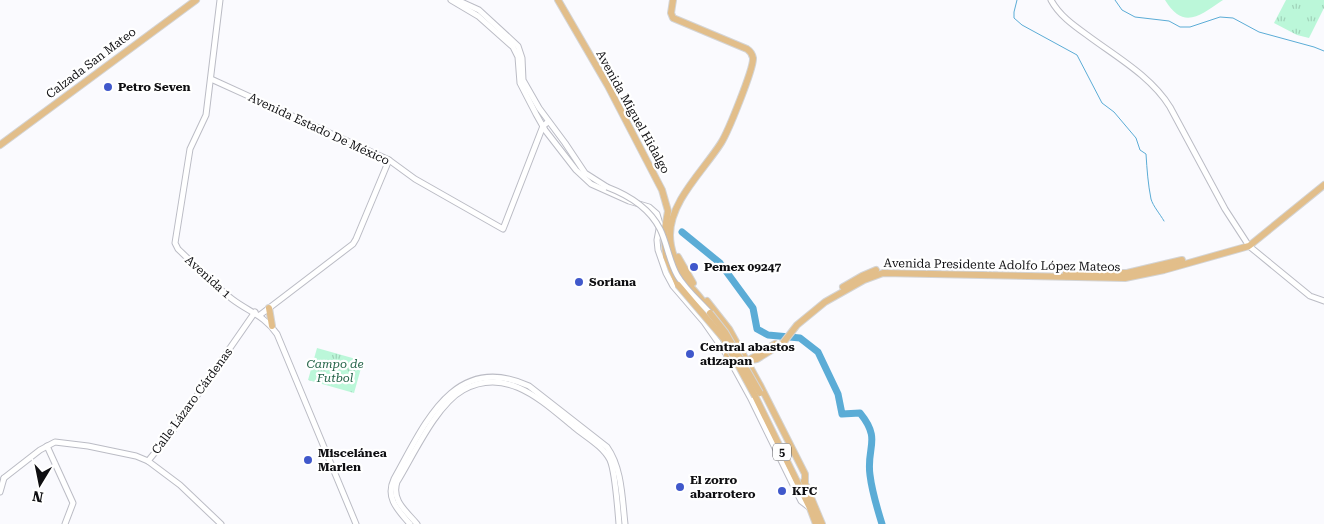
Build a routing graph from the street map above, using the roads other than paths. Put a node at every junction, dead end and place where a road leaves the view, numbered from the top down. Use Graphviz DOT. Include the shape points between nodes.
graph roads {
  1 [pos="196,0"];
  2 [pos="220,0"];
  3 [pos="450,0"];
  4 [pos="457,0"];
  5 [pos="558,0"];
  6 [pos="673,0"];
  7 [pos="1051,0"];
  8 [pos="211,79"];
  9 [pos="548,122"];
  10 [pos="543,126"];
  11 [pos="0,144"];
  12 [pos="389,160"];
  13 [pos="1324,179"];
  14 [pos="1324,185"];
  15 [pos="667,203"];
  16 [pos="680,203"];
  17 [pos="660,224"];
  18 [pos="664,234"];
  19 [pos="657,242"];
  20 [pos="1248,244"];
  21 [pos="673,249"];
  22 [pos="666,256"];
  23 [pos="666,273"];
  24 [pos="673,276"];
  25 [pos="675,285"];
  26 [pos="1324,301"];
  27 [pos="269,308"];
  28 [pos="710,313"];
  29 [pos="257,314"];
  30 [pos="272,326"];
  31 [pos="729,329"];
  32 [pos="787,336"];
  33 [pos="716,339"];
  34 [pos="727,355"];
  35 [pos="758,359"];
  36 [pos="748,362"];
  37 [pos="756,378"];
  38 [pos="740,379"];
  39 [pos="759,392"];
  40 [pos="748,393"];
  41 [pos="47,446"];
  42 [pos="148,461"];
  43 [pos="0,472"];
  44 [pos="4,478"];
  45 [pos="0,492"];
  46 [pos="810,508"];
  47 [pos="66,524"];
  48 [pos="221,524"];
  49 [pos="356,524"];
  50 [pos="410,524"];
  51 [pos="417,524"];
  52 [pos="619,524"];
  53 [pos="625,524"];
  54 [pos="816,524"];
  55 [pos="822,524"];
  1 -- 11 [label="main road, Calzada San Mateo"];
  2 -- 8 [label="street, Avenida 1"];
  3 -- 10 [label="street" via="478,16 516,52 518,78"];
  4 -- 9 [label="street, Avenida Miguel Hidalgo" via="479,10 518,46 524,80"];
  5 -- 15 [label="main road, Avenida Miguel Hidalgo" via="630,128"];
  6 -- 16 [label="main road" via="673,18 747,48 753,58 722,141"];
  7 -- 20 [label="street" via="1065,18 1160,92"];
  8 -- 12 [label="street, Avenida Estado De México"];
  8 -- 29 [label="street, Avenida 1" via="206,115 190,149 175,243 212,282"];
  9 -- 10 [label="street"];
  9 -- 28 [label="street, Avenida Miguel Hidalgo, bridge" via="585,173 635,200 655,221 678,277"];
  10 -- 12 [label="street, Avenida Estado De México" via="503,229 415,179"];
  10 -- 17 [label="street" via="585,179 598,188 649,207 657,214"];
  12 -- 27 [label="street, Calle Lázaro Cárdenas" via="353,244"];
  13 -- 20 [label="main road, Avenida Presidente Adolfo López Mateos"];
  14 -- 20 [label="main road, Avenida Presidente Adolfo López Mateos"];
  15 -- 16 [label="main road" via="673,207"];
  15 -- 18 [label="main road, Avenida Miguel Hidalgo / 5"];
  16 -- 21 [label="main road" via="671,223"];
  17 -- 18 [label="main road"];
  17 -- 19 [label="street"];
  18 -- 19 [label="main road"];
  18 -- 22 [label="main road, Avenida Miguel Hidalgo / 5"];
  19 -- 22 [label="street"];
  19 -- 23 [label="street"];
  20 -- 26 [label="street" via="1310,296"];
  20 -- 32 [label="main road, Avenida Presidente Adolfo López Mateos" via="1127,273 880,269 819,301 797,319"];
  21 -- 28 [label="main road, bridge" via="678,266"];
  21 -- 31 [label="main road" via="689,277"];
  22 -- 24 [label="main road, Avenida Miguel Hidalgo / 5"];
  23 -- 24 [label="main road"];
  23 -- 25 [label="street"];
  24 -- 25 [label="main road, Avenida Miguel Hidalgo / 5"];
  25 -- 33 [label="street"];
  25 -- 39 [label="main road, Avenida Miguel Hidalgo / 5, bridge" via="724,339"];
  27 -- 29 [label="street, Calle Lázaro Cárdenas"];
  27 -- 30 [label="main road"];
  28 -- 39 [label="main road, Avenida Miguel Hidalgo / 5, bridge" via="725,332"];
  29 -- 30 [label="street, Avenida 1"];
  29 -- 42 [label="street, Calle Lázaro Cárdenas"];
  30 -- 49 [label="street, Avenida 1"];
  31 -- 33 [label="main road" via="727,339"];
  31 -- 36 [label="main road"];
  32 -- 35 [label="main road, Avenida Presidente Adolfo López Mateos" via="779,346"];
  32 -- 36 [label="main road, Avenida Presidente Adolfo López Mateos"];
  33 -- 34 [label="street"];
  34 -- 36 [label="main road"];
  34 -- 38 [label="street"];
  35 -- 36 [label="main road, Avenida Presidente Adolfo López Mateos"];
  35 -- 37 [label="main road"];
  36 -- 37 [label="main road"];
  36 -- 38 [label="main road"];
  37 -- 39 [label="main road"];
  38 -- 40 [label="street"];
  39 -- 40 [label="main road" via="758,384 753,384"];
  39 -- 46 [label="main road, Avenida Miguel Hidalgo / 5"];
  39 -- 55 [label="main road, Avenida Miguel Hidalgo / 5"];
  40 -- 46 [label="street" via="801,501"];
  41 -- 42 [label="street, Calle Lázaro Cárdenas" via="55,442 75,444"];
  41 -- 44 [label="street"];
  41 -- 47 [label="street" via="73,503"];
  42 -- 48 [label="street" via="193,496"];
  43 -- 44 [label="street"];
  44 -- 45 [label="street"];
  46 -- 54 [label="main road, Avenida Miguel Hidalgo / 5"];
  50 -- 53 [label="street" via="391,500 390,490 428,420 451,392 466,383 495,378 514,380 536,390 607,447 617,467"];
  51 -- 52 [label="street" via="396,498 397,482 450,400 467,388 493,382 510,384 532,394 603,450 612,466"];
}
